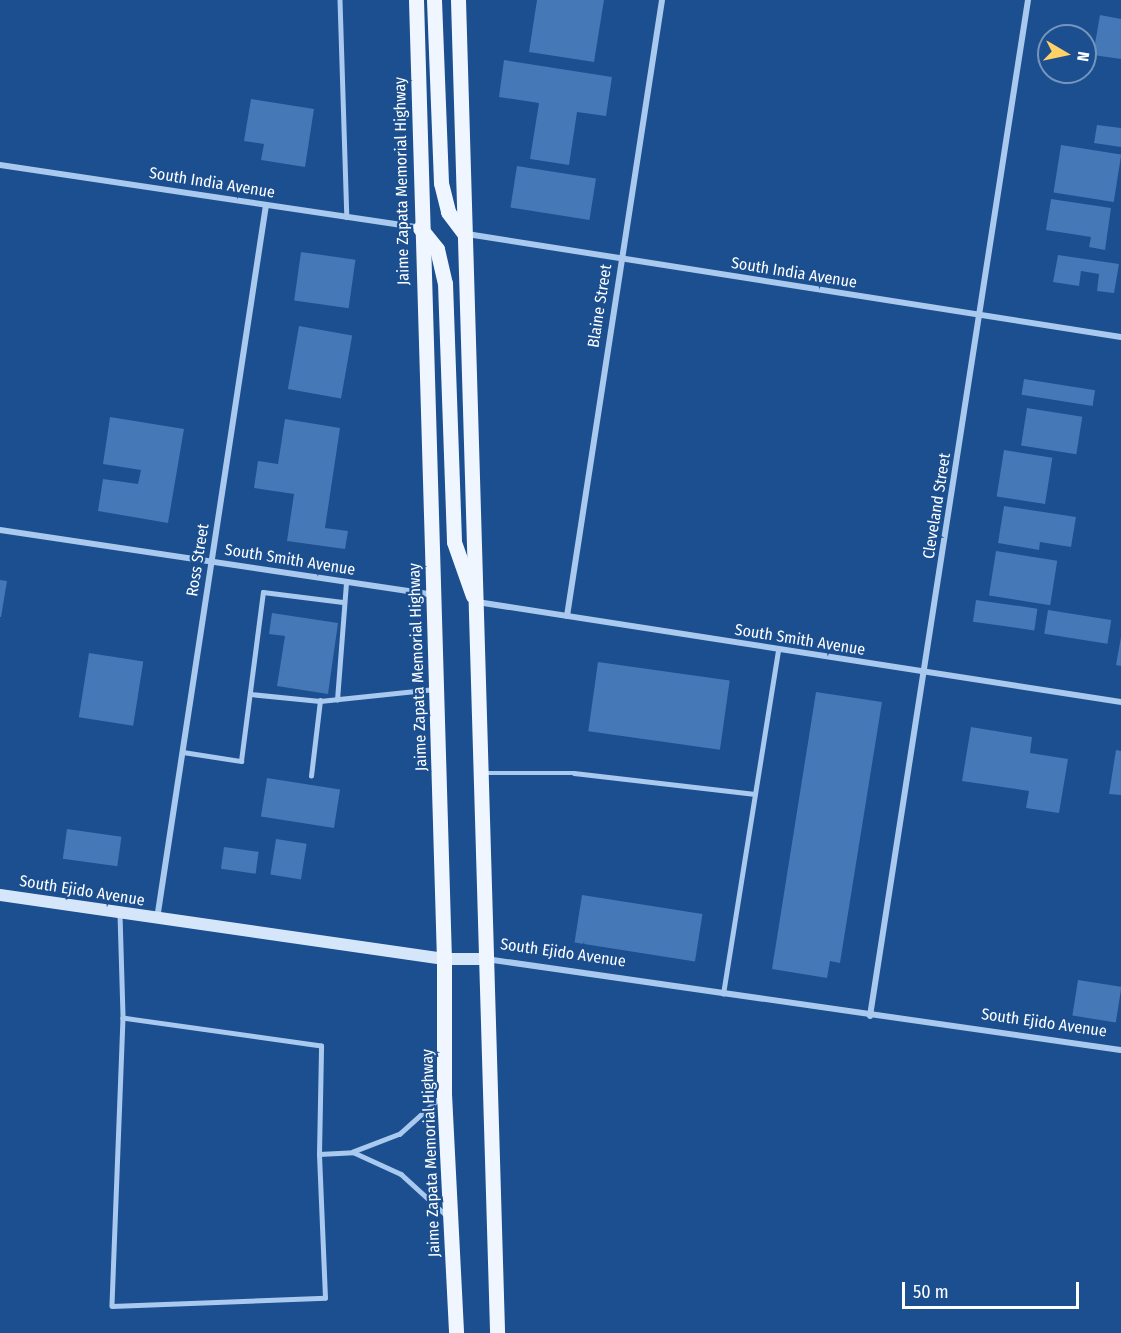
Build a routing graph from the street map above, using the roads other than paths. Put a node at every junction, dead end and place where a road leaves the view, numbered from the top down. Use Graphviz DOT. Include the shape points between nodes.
graph roads {
  1 [pos="340,0"];
  2 [pos="416,0"];
  3 [pos="434,0"];
  4 [pos="458,0"];
  5 [pos="662,0"];
  6 [pos="1028,0"];
  7 [pos="0,165"];
  8 [pos="266,205"];
  9 [pos="347,217"];
  10 [pos="420,228"];
  11 [pos="464,233"];
  12 [pos="621,260"];
  13 [pos="980,316"];
  14 [pos="1121,337"];
  15 [pos="0,530"];
  16 [pos="212,562"];
  17 [pos="346,582"];
  18 [pos="434,595"];
  19 [pos="342,602"];
  20 [pos="476,602"];
  21 [pos="567,616"];
  22 [pos="778,650"];
  23 [pos="925,673"];
  24 [pos="437,689"];
  25 [pos="250,694"];
  26 [pos="337,700"];
  27 [pos="320,701"];
  28 [pos="1121,702"];
  29 [pos="183,752"];
  30 [pos="481,773"];
  31 [pos="311,776"];
  32 [pos="755,794"];
  33 [pos="0,895"];
  34 [pos="120,914"];
  35 [pos="157,919"];
  36 [pos="444,958"];
  37 [pos="486,959"];
  38 [pos="723,994"];
  39 [pos="870,1016"];
  40 [pos="123,1018"];
  41 [pos="1121,1050"];
  42 [pos="444,1094"];
  43 [pos="353,1152"];
  44 [pos="319,1154"];
  45 [pos="452,1221"];
  46 [pos="456,1333"];
  47 [pos="497,1333"];
  1 -- 9 [label="lane"];
  2 -- 10 [label="main road, Jaime Zapata Memorial Highway"];
  3 -- 11 [label="main road" via="441,183 448,212"];
  4 -- 11 [label="main road"];
  5 -- 12 [label="street, Blaine Street"];
  6 -- 13 [label="street, Cleveland Street"];
  7 -- 8 [label="street, South India Avenue"];
  8 -- 9 [label="street, South India Avenue"];
  8 -- 16 [label="street, Ross Street"];
  9 -- 10 [label="street, South India Avenue"];
  10 -- 18 [label="main road, Jaime Zapata Memorial Highway"];
  10 -- 20 [label="main road" via="437,249 445,283 454,542 456,557"];
  11 -- 12 [label="street, South India Avenue"];
  11 -- 20 [label="main road"];
  12 -- 13 [label="street, South India Avenue"];
  12 -- 21 [label="street, Blaine Street"];
  13 -- 14 [label="street, South India Avenue"];
  13 -- 23 [label="street, Cleveland Street"];
  15 -- 16 [label="street, South Smith Avenue"];
  16 -- 17 [label="street, South Smith Avenue"];
  16 -- 29 [label="street, Ross Street"];
  17 -- 18 [label="street, South Smith Avenue"];
  17 -- 19 [label="lane"];
  18 -- 24 [label="main road, Jaime Zapata Memorial Highway"];
  19 -- 25 [label="lane" via="263,592"];
  19 -- 26 [label="lane"];
  20 -- 21 [label="street, South Smith Avenue"];
  20 -- 30 [label="main road"];
  21 -- 22 [label="street, South Smith Avenue"];
  22 -- 23 [label="street, South Smith Avenue"];
  22 -- 32 [label="lane"];
  23 -- 28 [label="street, South Smith Avenue"];
  23 -- 39 [label="street, Cleveland Street"];
  24 -- 26 [label="lane"];
  24 -- 36 [label="main road, Jaime Zapata Memorial Highway"];
  25 -- 27 [label="lane"];
  25 -- 29 [label="lane" via="241,761"];
  26 -- 27 [label="lane"];
  27 -- 31 [label="lane"];
  29 -- 35 [label="street, Ross Street"];
  30 -- 32 [label="lane" via="574,773"];
  30 -- 37 [label="main road"];
  32 -- 38 [label="lane"];
  33 -- 34 [label="main road, South Ejido Avenue"];
  34 -- 35 [label="main road, South Ejido Avenue"];
  34 -- 40 [label="lane"];
  35 -- 36 [label="main road, South Ejido Avenue"];
  36 -- 37 [label="main road, South Ejido Avenue"];
  36 -- 42 [label="main road, Jaime Zapata Memorial Highway"];
  37 -- 38 [label="street, South Ejido Avenue"];
  37 -- 47 [label="main road"];
  38 -- 39 [label="street, South Ejido Avenue"];
  39 -- 41 [label="street, South Ejido Avenue"];
  40 -- 44 [label="lane" via="321,1046"];
  40 -- 44 [label="lane" via="112,1306 325,1298"];
  42 -- 43 [label="lane" via="400,1134"];
  42 -- 45 [label="main road, Jaime Zapata Memorial Highway"];
  43 -- 44 [label="lane"];
  43 -- 45 [label="lane" via="401,1174"];
  45 -- 46 [label="main road, Jaime Zapata Memorial Highway"];
}
